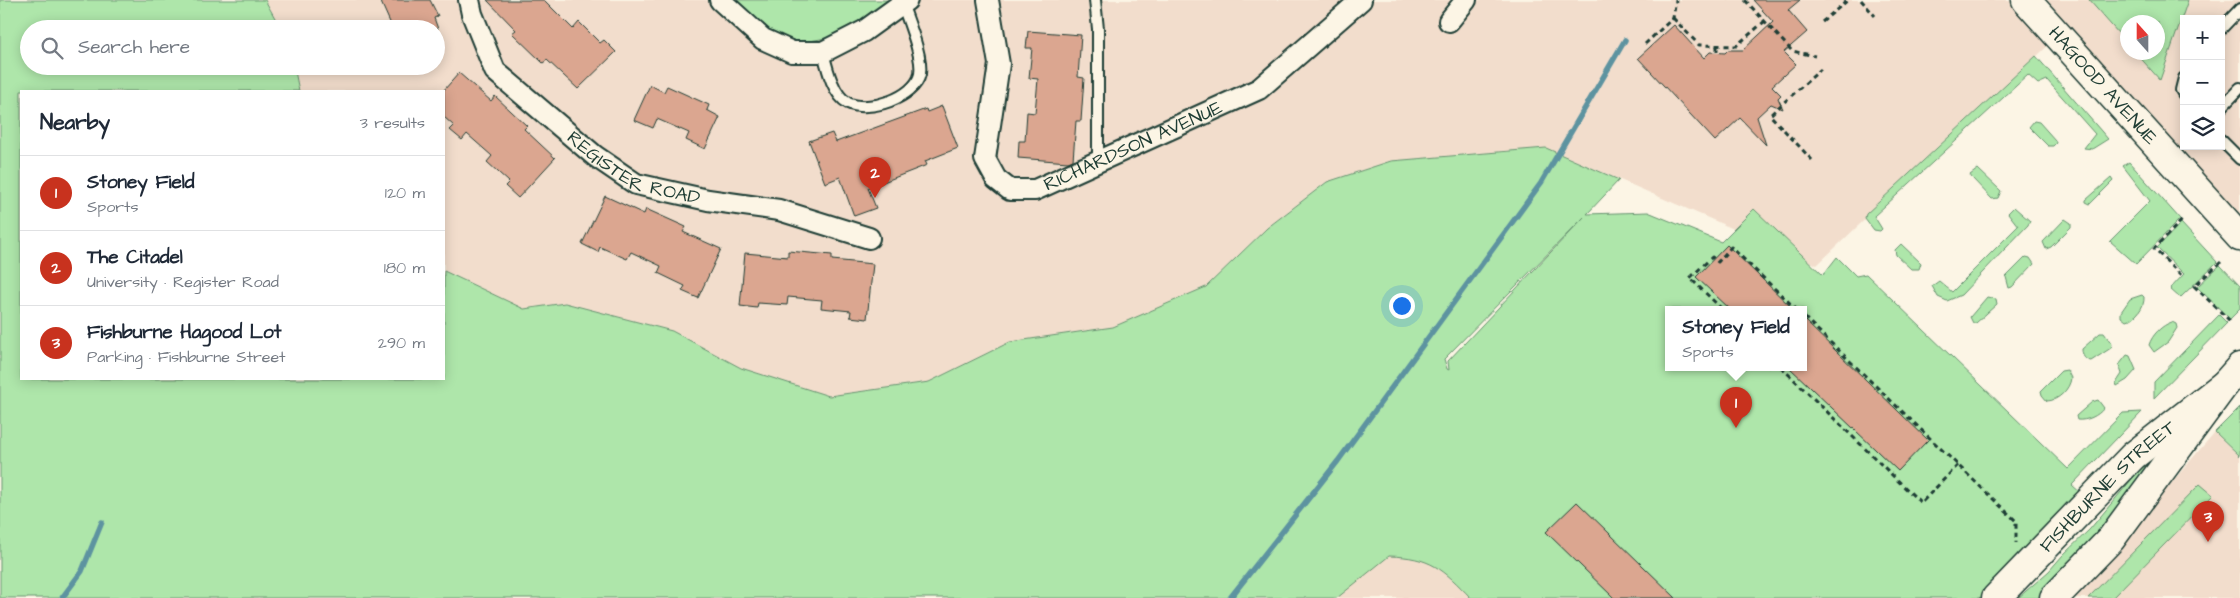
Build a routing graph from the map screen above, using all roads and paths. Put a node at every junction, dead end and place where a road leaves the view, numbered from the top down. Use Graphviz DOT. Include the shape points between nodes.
graph roads {
  1 [pos="469,0"];
  2 [pos="720,0"];
  3 [pos="988,0"];
  4 [pos="1095,0"];
  5 [pos="1361,0"];
  6 [pos="1466,0"];
  7 [pos="1676,0"];
  8 [pos="1746,0"];
  9 [pos="1848,0"];
  10 [pos="1860,0"];
  11 [pos="2026,0"];
  12 [pos="905,2"];
  13 [pos="2240,9"];
  14 [pos="1876,16"];
  15 [pos="1673,18"];
  16 [pos="1450,21"];
  17 [pos="1765,21"];
  18 [pos="1822,22"];
  19 [pos="2225,25"];
  20 [pos="1645,44"];
  21 [pos="1717,46"];
  22 [pos="822,52"];
  23 [pos="1717,52"];
  24 [pos="1815,56"];
  25 [pos="1821,69"];
  26 [pos="2240,88"];
  27 [pos="2224,105"];
  28 [pos="1769,106"];
  29 [pos="1774,111"];
  30 [pos="2225,144"];
  31 [pos="2240,159"];
  32 [pos="1812,160"];
  33 [pos="1098,162"];
  34 [pos="2183,219"];
  35 [pos="2240,237"];
  36 [pos="869,238"];
  37 [pos="2221,262"];
  38 [pos="2181,275"];
  39 [pos="1719,306"];
  40 [pos="1793,306"];
  41 [pos="1807,319"];
  42 [pos="2231,322"];
  43 [pos="1785,371"];
  44 [pos="2233,376"];
  45 [pos="1958,465"];
  46 [pos="2016,546"];
  47 [pos="1996,598"];
  48 [pos="2054,598"];
  1 -- 36 [label="street, REGISTER ROAD" via="495,71 595,156 636,184 708,200 779,210"];
  2 -- 22 [label="street" via="762,39 792,52"];
  3 -- 33 [label="street, RICHARDSON AVENUE" via="999,64 985,159 996,179 1010,190 1035,190"];
  4 -- 33 [label="lane"];
  5 -- 33 [label="street, RICHARDSON AVENUE" via="1259,89"];
  6 -- 16 [label="street"];
  7 -- 15 [label="path"];
  8 -- 17 [label="path"];
  9 -- 18 [label="path"];
  10 -- 14 [label="path"];
  11 -- 35 [label="main road, HAGOOD AVENUE"];
  12 -- 22 [label="street" via="864,31"];
  12 -- 22 [label="lane" via="920,72 911,91 870,107 848,103 836,88"];
  13 -- 19 [label="lane"];
  15 -- 20 [label="path"];
  15 -- 21 [label="path" via="1699,45"];
  17 -- 21 [label="path" via="1736,46"];
  17 -- 24 [label="path" via="1792,50"];
  21 -- 23 [label="path"];
  25 -- 29 [label="path"];
  26 -- 27 [label="lane"];
  28 -- 29 [label="path"];
  29 -- 32 [label="path" via="1770,115"];
  30 -- 31 [label="lane"];
  34 -- 38 [label="path" via="2154,248"];
  37 -- 42 [label="path" via="2194,286"];
  39 -- 40 [label="path" via="1690,278 1712,257 1718,262 1731,247"];
  41 -- 45 [label="path"];
  43 -- 45 [label="path" via="1921,503"];
  44 -- 47 [label="main road, FISHBURNE STREET" via="2133,456"];
  44 -- 48 [label="main road, FISHBURNE STREET" via="2111,539"];
  45 -- 46 [label="path" via="2016,521"];
}
